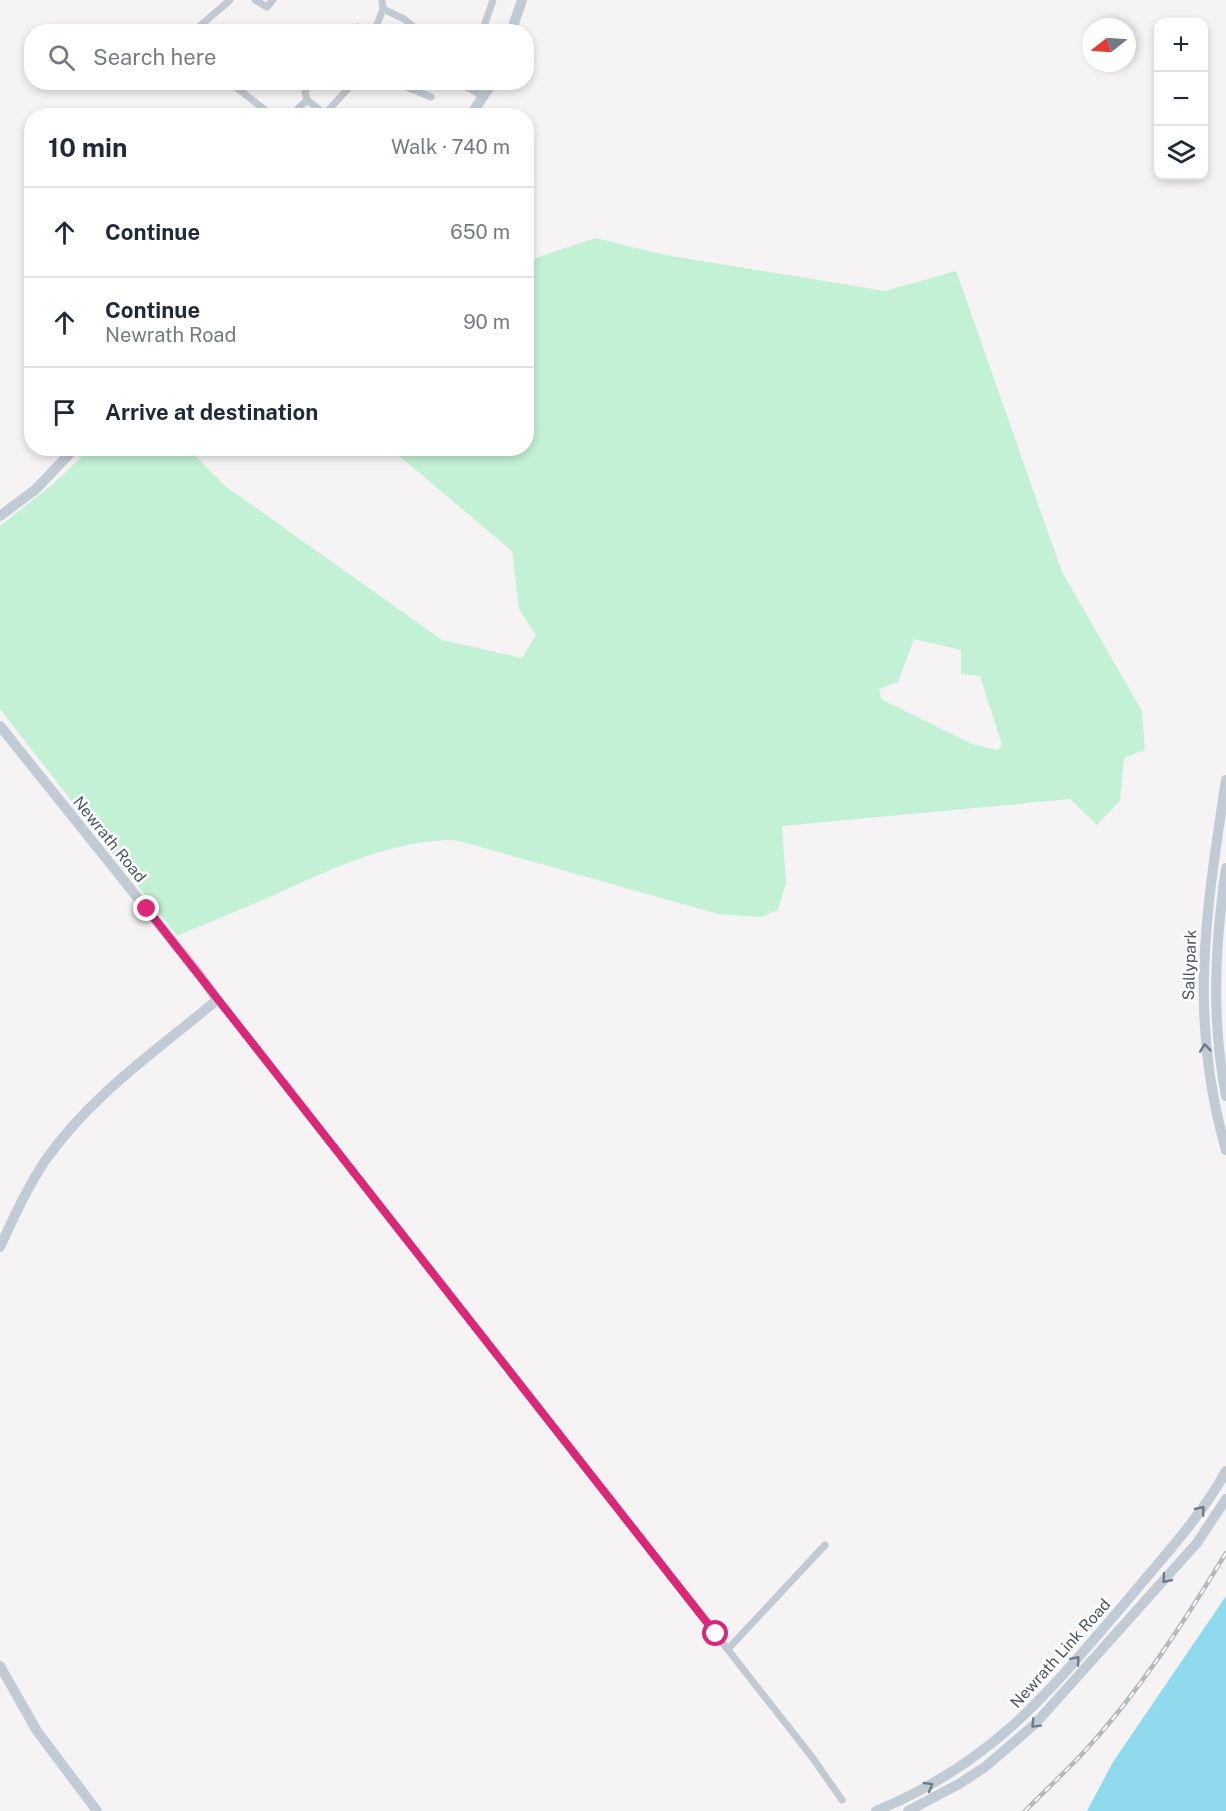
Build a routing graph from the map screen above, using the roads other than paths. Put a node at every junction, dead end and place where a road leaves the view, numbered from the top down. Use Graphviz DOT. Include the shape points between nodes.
graph roads {
  1 [pos="230,0"];
  2 [pos="255,0"];
  3 [pos="273,0"];
  4 [pos="382,0"];
  5 [pos="493,0"];
  6 [pos="522,0"];
  7 [pos="383,9"];
  8 [pos="202,24"];
  9 [pos="377,24"];
  10 [pos="410,24"];
  11 [pos="485,24"];
  12 [pos="514,24"];
  13 [pos="239,90"];
  14 [pos="306,90"];
  15 [pos="347,90"];
  16 [pos="412,90"];
  17 [pos="472,90"];
  18 [pos="488,90"];
  19 [pos="484,97"];
  20 [pos="431,98"];
  21 [pos="307,100"];
  22 [pos="262,108"];
  23 [pos="298,108"];
  24 [pos="316,108"];
  25 [pos="330,108"];
  26 [pos="476,108"];
  27 [pos="67,456"];
  28 [pos="0,516"];
  29 [pos="0,726"];
  30 [pos="1226,780"];
  31 [pos="1226,868"];
  32 [pos="217,1000"];
  33 [pos="1226,1096"];
  34 [pos="1226,1150"];
  35 [pos="0,1247"];
  36 [pos="1226,1471"];
  37 [pos="1226,1499"];
  38 [pos="825,1545"];
  39 [pos="728,1649"];
  40 [pos="0,1666"];
  41 [pos="842,1800"];
  42 [pos="97,1811"];
  43 [pos="876,1811"];
  44 [pos="908,1811"];
  1 -- 8 [label="street"];
  2 -- 3 [label="street" via="267,7"];
  4 -- 7 [label="street"];
  5 -- 11 [label="street"];
  6 -- 12 [label="main road"];
  7 -- 9 [label="street"];
  7 -- 10 [label="street"];
  13 -- 22 [label="street"];
  14 -- 21 [label="street"];
  15 -- 25 [label="street"];
  16 -- 20 [label="street"];
  17 -- 19 [label="street"];
  18 -- 19 [label="main road"];
  19 -- 26 [label="main road"];
  21 -- 23 [label="street"];
  21 -- 24 [label="street"];
  27 -- 28 [label="main road" via="36,489"];
  29 -- 32 [label="main road, Newrath Road"];
  34 -- 30 [label="main road, Sallypark, one-way" via="1207,1063 1203,989 1206,921"];
  31 -- 33 [label="main road, Sallypark" via="1218,923 1216,980 1218,1042"];
  32 -- 35 [label="main road" via="129,1070 91,1106 46,1160"];
  32 -- 39 [label="street"];
  43 -- 36 [label="main road, Newrath Link Road, one-way" via="955,1772 1031,1710 1147,1577 1213,1494"];
  37 -- 44 [label="main road, Newrath Link Road, one-way" via="1197,1543 1035,1724 985,1767"];
  38 -- 39 [label="street"];
  39 -- 41 [label="street"];
  40 -- 42 [label="main road" via="37,1731"];
}
